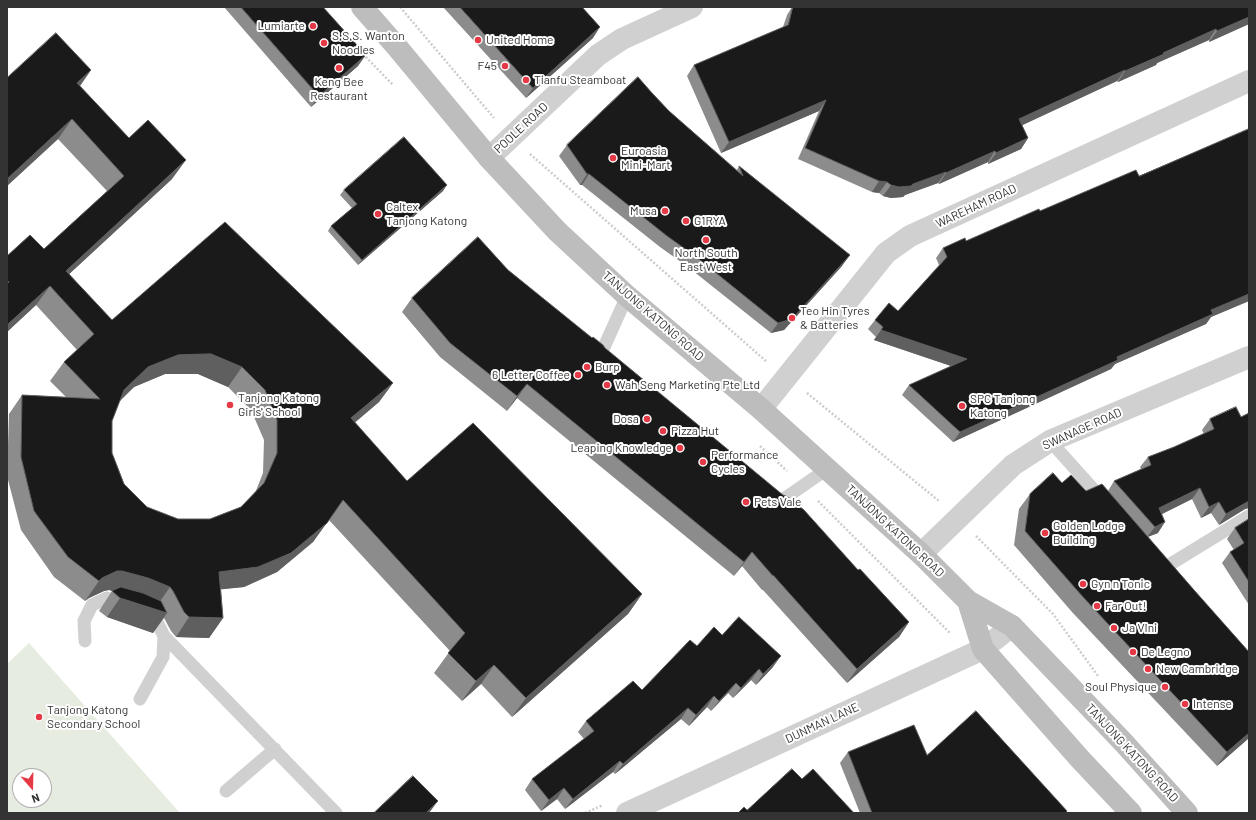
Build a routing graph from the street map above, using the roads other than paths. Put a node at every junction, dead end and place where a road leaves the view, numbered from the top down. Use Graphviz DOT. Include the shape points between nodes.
graph roads {
  1 [pos="362,7"];
  2 [pos="692,7"];
  3 [pos="1249,81"];
  4 [pos="489,158"];
  5 [pos="626,296"];
  6 [pos="1249,357"];
  7 [pos="612,366"];
  8 [pos="761,409"];
  9 [pos="1050,441"];
  10 [pos="827,469"];
  11 [pos="766,493"];
  12 [pos="1112,509"];
  13 [pos="1249,516"];
  14 [pos="921,554"];
  15 [pos="1154,556"];
  16 [pos="1164,568"];
  17 [pos="1174,579"];
  18 [pos="968,601"];
  19 [pos="1012,626"];
  20 [pos="164,636"];
  21 [pos="85,641"];
  22 [pos="983,649"];
  23 [pos="140,699"];
  24 [pos="275,749"];
  25 [pos="226,791"];
  26 [pos="336,813"];
  27 [pos="627,813"];
  28 [pos="1131,813"];
  29 [pos="1187,813"];
  1 -- 4 [label="main road, TANJONG KATONG ROAD"];
  2 -- 4 [label="street, POOLE ROAD" via="631,34 598,55"];
  3 -- 8 [label="street, WAREHAM ROAD" via="910,236 886,253"];
  4 -- 5 [label="main road, TANJONG KATONG ROAD" via="557,232"];
  5 -- 7 [label="lane" via="600,356"];
  5 -- 8 [label="main road, TANJONG KATONG ROAD"];
  6 -- 9 [label="street, SWANAGE ROAD"];
  8 -- 10 [label="main road, TANJONG KATONG ROAD"];
  9 -- 12 [label="lane"];
  9 -- 14 [label="street, SWANAGE ROAD" via="1013,465"];
  10 -- 11 [label="lane" via="778,503"];
  10 -- 14 [label="main road, TANJONG KATONG ROAD"];
  13 -- 16 [label="lane"];
  14 -- 18 [label="main road, TANJONG KATONG ROAD"];
  15 -- 16 [label="lane"];
  16 -- 17 [label="lane"];
  18 -- 19 [label="main road, TANJONG KATONG ROAD"];
  18 -- 22 [label="main road, TANJONG KATONG ROAD"];
  19 -- 22 [label="street, DUNMAN LANE"];
  19 -- 29 [label="main road, TANJONG KATONG ROAD"];
  20 -- 21 [label="lane" via="153,614 107,598 92,606 84,621"];
  20 -- 23 [label="lane" via="163,657"];
  20 -- 24 [label="lane"];
  22 -- 27 [label="street, DUNMAN LANE"];
  22 -- 28 [label="main road, TANJONG KATONG ROAD"];
  24 -- 25 [label="lane"];
  24 -- 26 [label="lane"];
}
